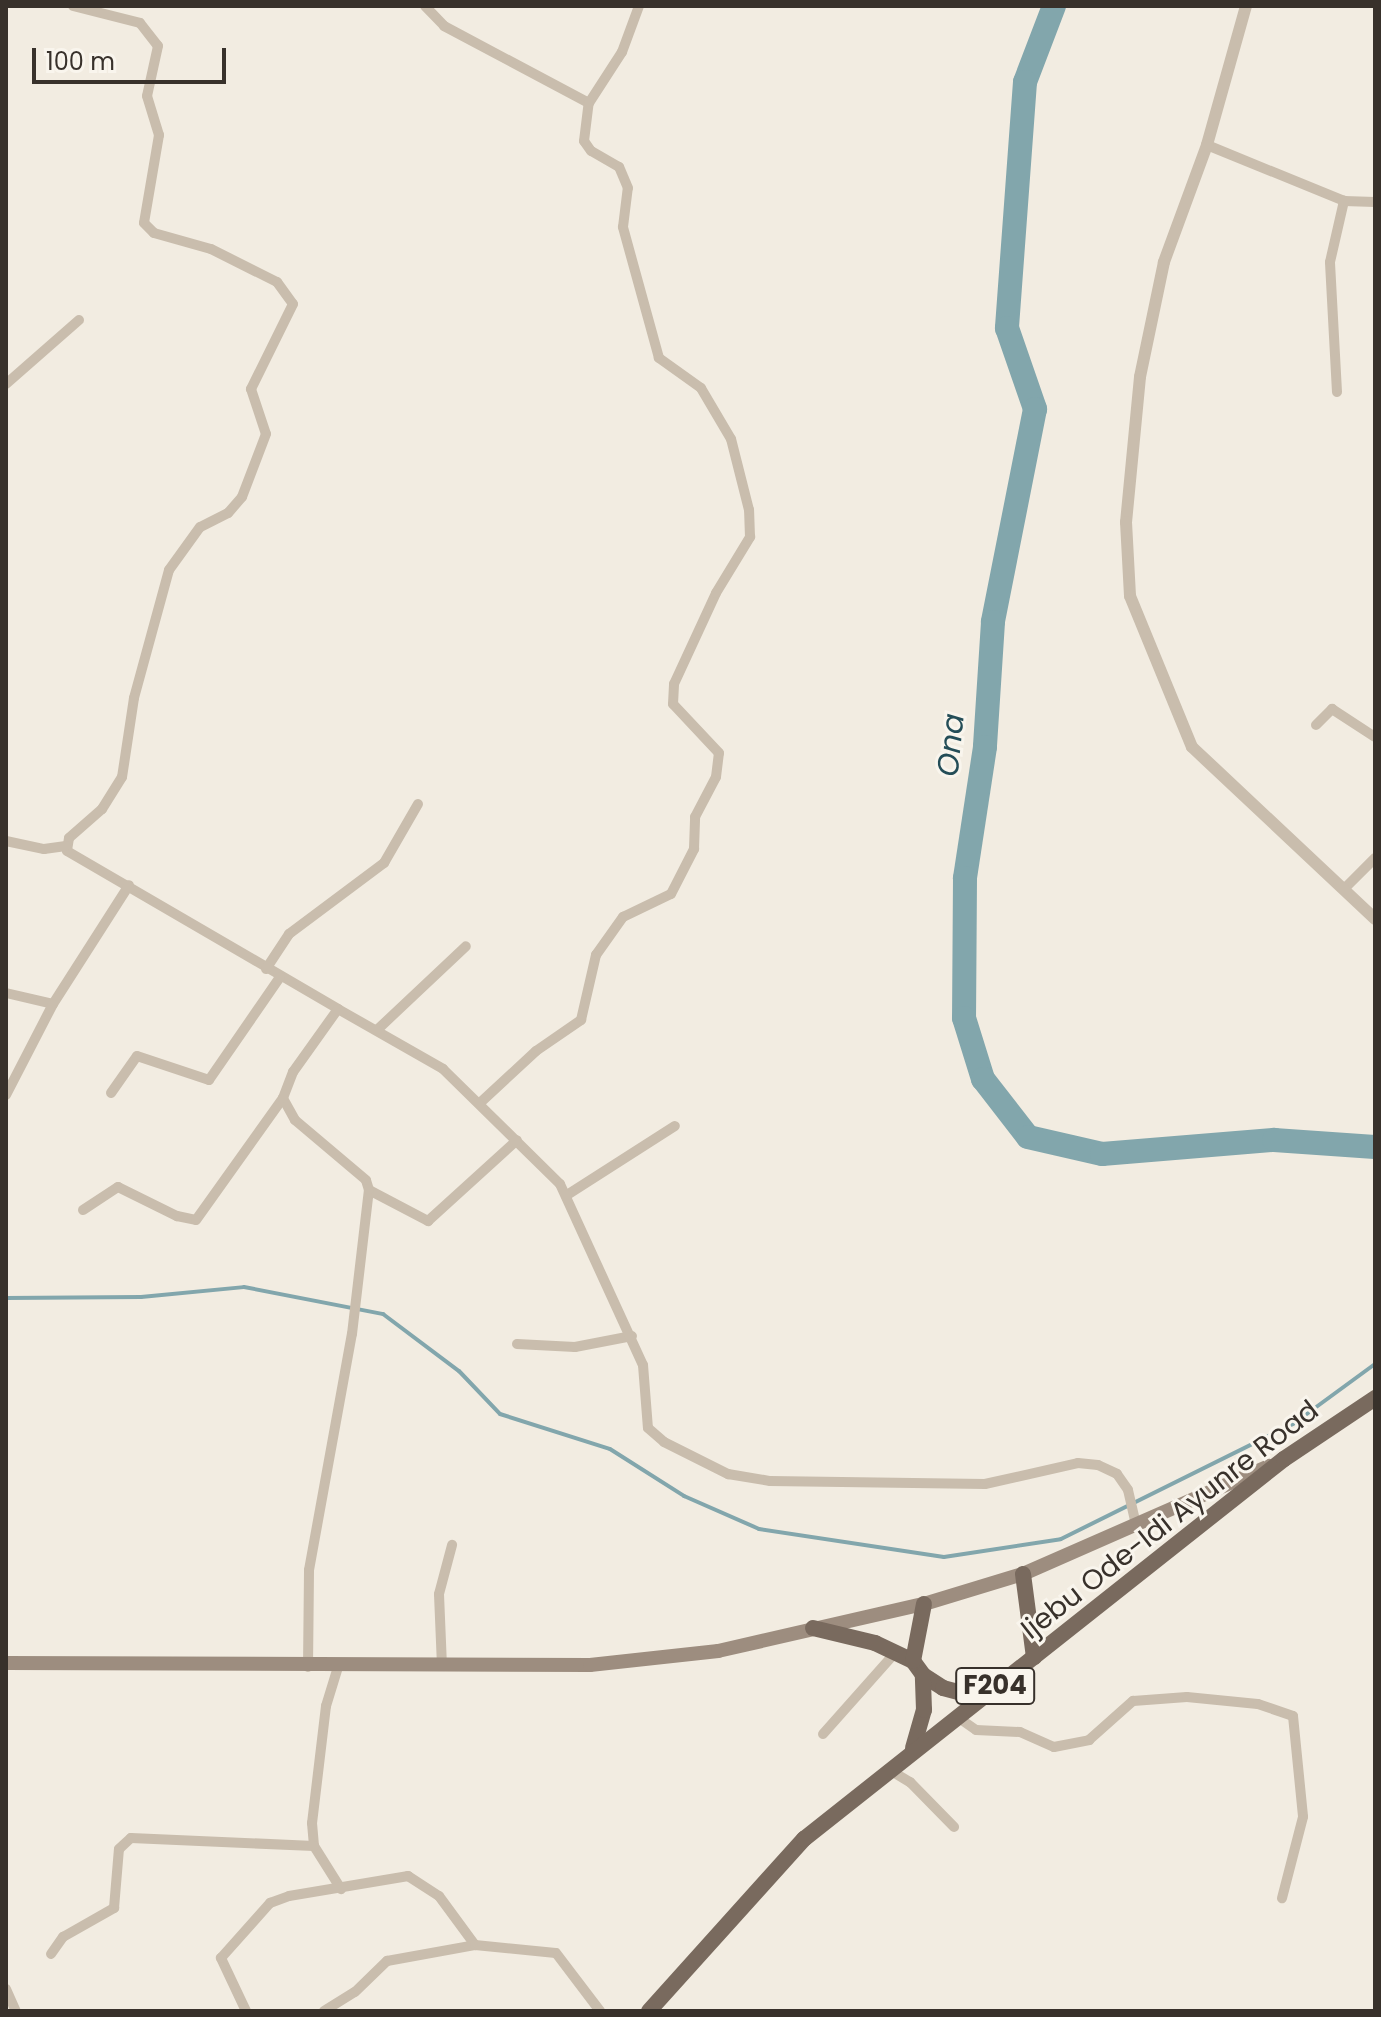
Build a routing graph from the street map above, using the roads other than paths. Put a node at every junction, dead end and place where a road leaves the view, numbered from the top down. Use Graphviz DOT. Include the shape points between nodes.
graph roads {
  1 [pos="73,6"];
  2 [pos="425,6"];
  3 [pos="639,6"];
  4 [pos="1246,6"];
  5 [pos="589,103"];
  6 [pos="1207,145"];
  7 [pos="1344,201"];
  8 [pos="1375,202"];
  9 [pos="79,320"];
  10 [pos="6,384"];
  11 [pos="1337,392"];
  12 [pos="1316,725"];
  13 [pos="1375,737"];
  14 [pos="418,804"];
  15 [pos="6,841"];
  16 [pos="66,846"];
  17 [pos="1375,858"];
  18 [pos="129,885"];
  19 [pos="1344,889"];
  20 [pos="1375,919"];
  21 [pos="466,946"];
  22 [pos="266,969"];
  23 [pos="280,977"];
  24 [pos="6,993"];
  25 [pos="53,1004"];
  26 [pos="338,1009"];
  27 [pos="377,1030"];
  28 [pos="111,1093"];
  29 [pos="6,1095"];
  30 [pos="283,1098"];
  31 [pos="481,1102"];
  32 [pos="675,1126"];
  33 [pos="517,1140"];
  34 [pos="369,1190"];
  35 [pos="567,1195"];
  36 [pos="83,1210"];
  37 [pos="632,1336"];
  38 [pos="517,1344"];
  39 [pos="1375,1398"];
  40 [pos="1284,1459"];
  41 [pos="1137,1528"];
  42 [pos="452,1545"];
  43 [pos="1023,1574"];
  44 [pos="924,1604"];
  45 [pos="813,1628"];
  46 [pos="895,1653"];
  47 [pos="1034,1657"];
  48 [pos="6,1663"];
  49 [pos="442,1666"];
  50 [pos="308,1667"];
  51 [pos="338,1667"];
  52 [pos="918,1668"];
  53 [pos="980,1698"];
  54 [pos="956,1716"];
  55 [pos="823,1734"];
  56 [pos="912,1749"];
  57 [pos="888,1769"];
  58 [pos="954,1827"];
  59 [pos="314,1846"];
  60 [pos="341,1889"];
  61 [pos="1282,1898"];
  62 [pos="475,1945"];
  63 [pos="51,1954"];
  64 [pos="6,1989"];
  65 [pos="16,2011"];
  66 [pos="246,2011"];
  67 [pos="324,2011"];
  68 [pos="600,2011"];
  69 [pos="649,2011"];
  1 -- 16 [label="street" via="140,23 158,46 147,96 159,135 144,223 154,233 211,249 277,282 293,304 251,389 266,434 242,497 228,513 200,527 169,570 134,698 122,777 107,803"];
  2 -- 5 [label="street" via="444,26"];
  3 -- 5 [label="street" via="622,52"];
  4 -- 6 [label="street"];
  5 -- 31 [label="street" via="584,141 619,167 628,188 623,227 659,358 701,388 731,439 750,537 716,593 674,684 673,704 719,753 716,777 695,817 694,849 671,894 623,917 596,955 581,1020 536,1051"];
  6 -- 7 [label="street"];
  6 -- 19 [label="street" via="1164,262 1140,377 1126,522 1130,596 1192,747"];
  7 -- 8 [label="street"];
  7 -- 11 [label="street" via="1330,262"];
  9 -- 10 [label="street"];
  12 -- 13 [label="street" via="1332,709"];
  14 -- 22 [label="street" via="384,863 289,934"];
  15 -- 16 [label="street" via="44,849"];
  16 -- 18 [label="street"];
  17 -- 19 [label="street"];
  18 -- 22 [label="street"];
  18 -- 25 [label="street"];
  19 -- 20 [label="street"];
  21 -- 27 [label="street"];
  22 -- 23 [label="street"];
  23 -- 26 [label="street"];
  23 -- 28 [label="street" via="209,1080 137,1056"];
  24 -- 25 [label="street"];
  25 -- 29 [label="street"];
  26 -- 27 [label="street"];
  26 -- 30 [label="street" via="293,1072"];
  27 -- 31 [label="street" via="443,1069"];
  30 -- 34 [label="street" via="295,1120 366,1180"];
  30 -- 36 [label="street" via="196,1220 118,1187"];
  31 -- 33 [label="street"];
  32 -- 35 [label="street"];
  33 -- 34 [label="street" via="428,1221"];
  33 -- 35 [label="street"];
  34 -- 50 [label="street" via="352,1334 309,1570"];
  35 -- 37 [label="street"];
  37 -- 38 [label="street" via="575,1347"];
  37 -- 41 [label="street" via="643,1365 648,1428 728,1474 770,1481 985,1484 1078,1463 1109,1468 1128,1490"];
  39 -- 40 [label="main road, Ijebu Ode-Idi Ayunre Road / F204"];
  40 -- 41 [label="main road"];
  40 -- 47 [label="main road, Ijebu Ode-Idi Ayunre Road / F204"];
  41 -- 43 [label="main road"];
  42 -- 49 [label="street" via="439,1594"];
  43 -- 44 [label="main road"];
  43 -- 47 [label="main road"];
  44 -- 45 [label="main road"];
  44 -- 52 [label="main road"];
  45 -- 46 [label="main road" via="849,1634"];
  45 -- 49 [label="main road" via="718,1651 590,1665"];
  46 -- 52 [label="main road"];
  46 -- 55 [label="street"];
  47 -- 53 [label="main road, Ijebu Ode-Idi Ayunre Road / F204"];
  48 -- 50 [label="main road"];
  49 -- 51 [label="main road"];
  50 -- 51 [label="main road"];
  51 -- 59 [label="street" via="320,1743"];
  52 -- 53 [label="main road" via="943,1688"];
  52 -- 56 [label="main road" via="924,1710"];
  53 -- 54 [label="main road, Ijebu Ode-Idi Ayunre Road / F204"];
  54 -- 56 [label="main road, Ijebu Ode-Idi Ayunre Road / F204"];
  54 -- 61 [label="street" via="976,1730 1020,1732 1054,1747 1089,1740 1133,1701 1187,1697 1244,1702 1293,1716 1303,1817"];
  56 -- 57 [label="main road, Ijebu Ode-Idi Ayunre Road / F204"];
  57 -- 58 [label="street" via="910,1782"];
  57 -- 69 [label="main road, Ijebu Ode-Idi Ayunre Road / F204" via="804,1839"];
  59 -- 60 [label="street"];
  59 -- 63 [label="street" via="131,1838 119,1849 114,1908 63,1937"];
  60 -- 62 [label="street" via="386,1876 408,1876 439,1896"];
  60 -- 66 [label="street" via="270,1903 221,1958"];
  62 -- 67 [label="street" via="387,1961 355,1992"];
  62 -- 68 [label="street" via="556,1953"];
  64 -- 65 [label="street"];
}
